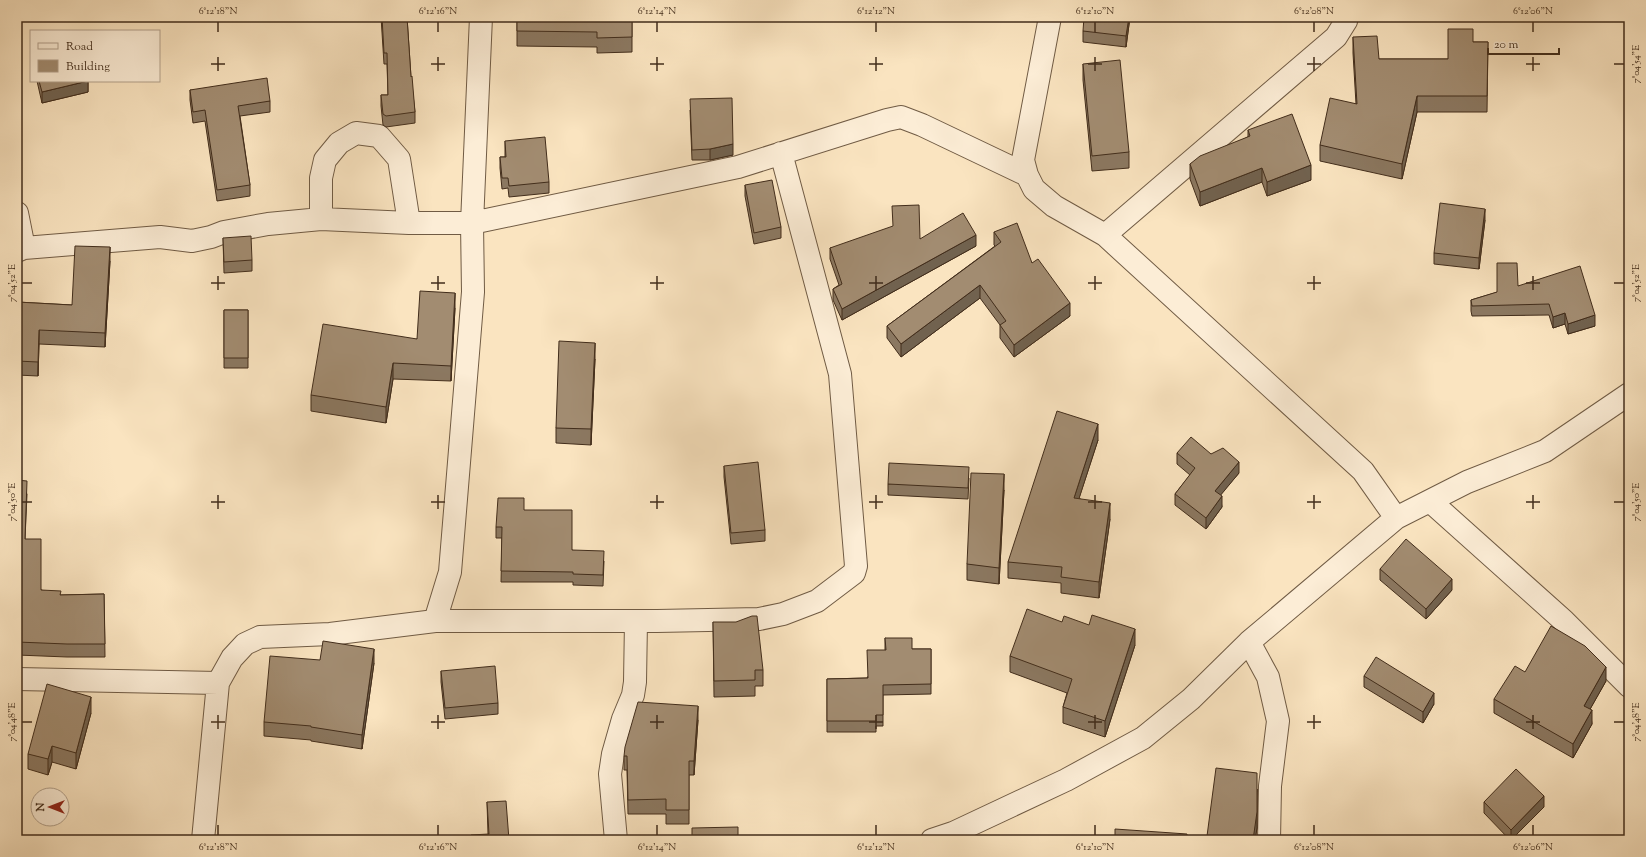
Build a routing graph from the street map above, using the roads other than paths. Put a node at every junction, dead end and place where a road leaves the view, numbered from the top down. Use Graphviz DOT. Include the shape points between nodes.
graph roads {
  1 [pos="481,17"];
  2 [pos="1050,17"];
  3 [pos="1347,17"];
  4 [pos="781,153"];
  5 [pos="1026,175"];
  6 [pos="17,213"];
  7 [pos="321,219"];
  8 [pos="408,223"];
  9 [pos="472,223"];
  10 [pos="1105,235"];
  11 [pos="20,249"];
  12 [pos="1629,394"];
  13 [pos="1430,501"];
  14 [pos="1396,518"];
  15 [pos="435,621"];
  16 [pos="636,621"];
  17 [pos="1249,642"];
  18 [pos="17,679"];
  19 [pos="218,683"];
  20 [pos="1629,686"];
  21 [pos="203,840"];
  22 [pos="616,840"];
  23 [pos="932,840"];
  24 [pos="1268,840"];
  1 -- 9 [label="street"];
  2 -- 5 [label="street" via="1023,160"];
  3 -- 10 [label="street" via="1336,37"];
  4 -- 5 [label="street" via="901,117"];
  4 -- 9 [label="street" via="730,168"];
  4 -- 16 [label="street" via="840,374 856,566 854,573 817,600 783,614 759,620"];
  5 -- 10 [label="street" via="1034,189 1054,206"];
  6 -- 11 [label="street"];
  7 -- 8 [label="street"];
  7 -- 8 [label="street" via="321,178 325,160 339,143 356,133 378,136 399,159"];
  7 -- 11 [label="street" via="268,224 192,241 160,237"];
  8 -- 9 [label="street"];
  9 -- 15 [label="street" via="473,292 450,572"];
  10 -- 14 [label="street" via="1363,471"];
  12 -- 13 [label="street" via="1545,451 1468,482"];
  13 -- 14 [label="street"];
  13 -- 20 [label="street" via="1564,621"];
  14 -- 17 [label="street"];
  15 -- 16 [label="street"];
  15 -- 19 [label="street" via="330,634 260,637 245,644 232,658"];
  16 -- 22 [label="street" via="635,682 613,754 610,774"];
  17 -- 23 [label="street" via="1191,699 1143,738 1066,780 953,833"];
  17 -- 24 [label="street" via="1268,677 1278,720 1270,786"];
  18 -- 19 [label="street"];
  19 -- 21 [label="street"];
}
